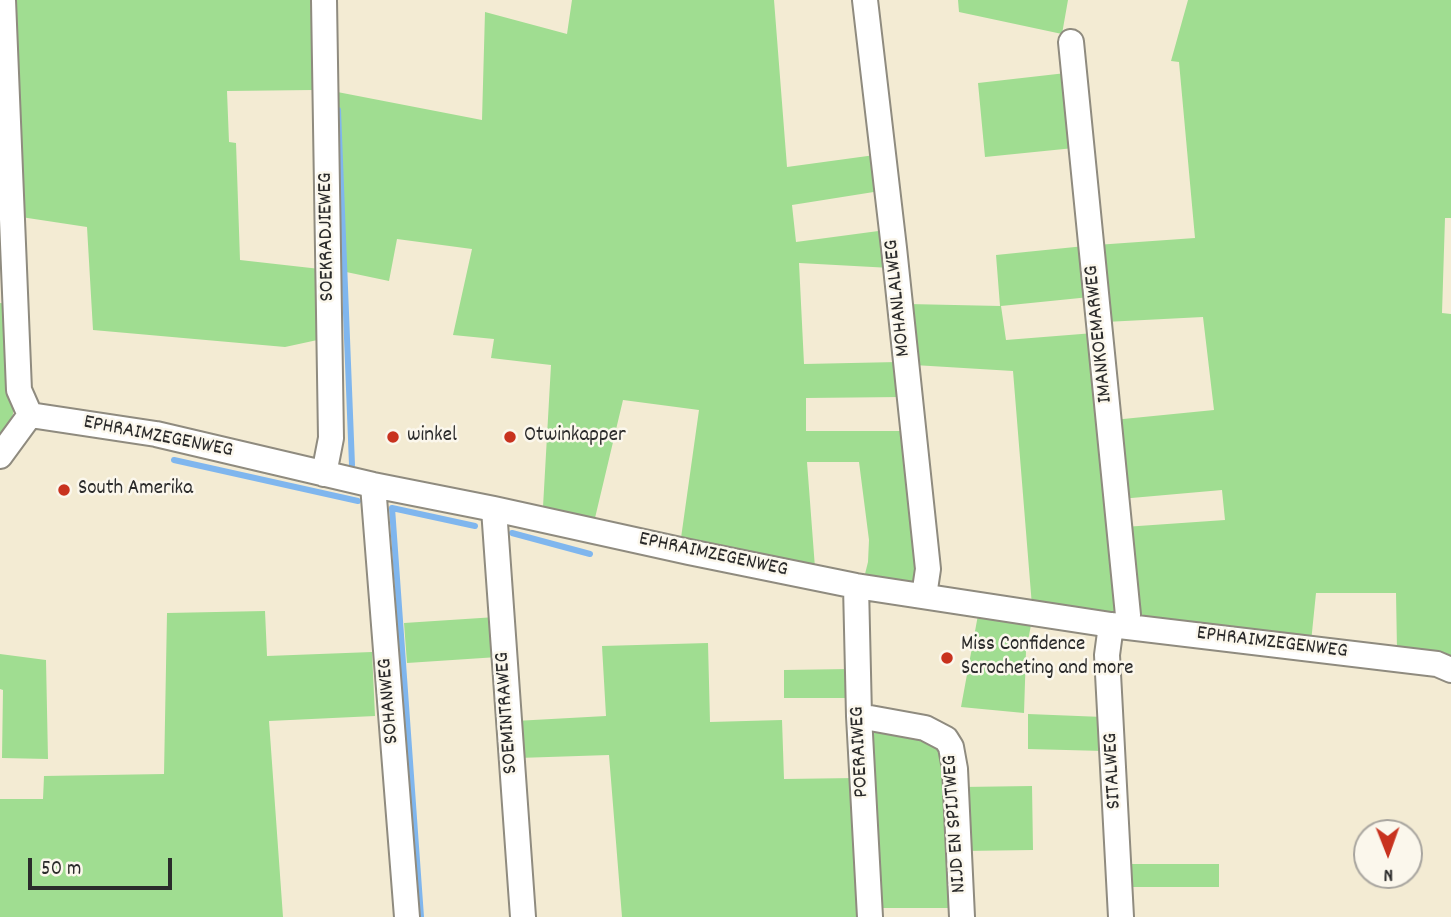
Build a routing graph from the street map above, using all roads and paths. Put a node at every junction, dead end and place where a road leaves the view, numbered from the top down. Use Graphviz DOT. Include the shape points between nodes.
graph roads {
  1 [pos="4,0"];
  2 [pos="324,0"];
  3 [pos="865,0"];
  4 [pos="1070,42"];
  5 [pos="4,88"];
  6 [pos="30,415"];
  7 [pos="0,456"];
  8 [pos="324,474"];
  9 [pos="373,485"];
  10 [pos="494,509"];
  11 [pos="856,586"];
  12 [pos="924,596"];
  13 [pos="1118,626"];
  14 [pos="1451,670"];
  15 [pos="859,716"];
  16 [pos="407,917"];
  17 [pos="523,917"];
  18 [pos="870,917"];
  19 [pos="962,917"];
  20 [pos="1121,917"];
  1 -- 5 [label="street"];
  2 -- 8 [label="street, SOEKRADJIEWEG" via="331,438"];
  3 -- 12 [label="street, MOHANLALWEG" via="928,569"];
  4 -- 13 [label="street, IMANKOEMARWEG" via="1128,615"];
  5 -- 6 [label="street" via="19,390"];
  6 -- 7 [label="street"];
  6 -- 8 [label="street, EPHRAIMZEGENWEG" via="156,433"];
  8 -- 9 [label="street, EPHRAIMZEGENWEG"];
  9 -- 10 [label="street, EPHRAIMZEGENWEG"];
  9 -- 16 [label="street, SOHANWEG"];
  10 -- 11 [label="street, EPHRAIMZEGENWEG"];
  10 -- 17 [label="street, SOEMINTRAWEG"];
  11 -- 12 [label="street, EPHRAIMZEGENWEG"];
  11 -- 15 [label="street, POERAIWEG"];
  12 -- 13 [label="street, EPHRAIMZEGENWEG"];
  13 -- 14 [label="street, EPHRAIMZEGENWEG" via="1437,664"];
  13 -- 20 [label="street, SITALWEG" via="1108,654"];
  15 -- 18 [label="street, POERAIWEG"];
  15 -- 19 [label="street, NIJD EN SPIJTWEG" via="925,728 946,739 951,747"];
}
